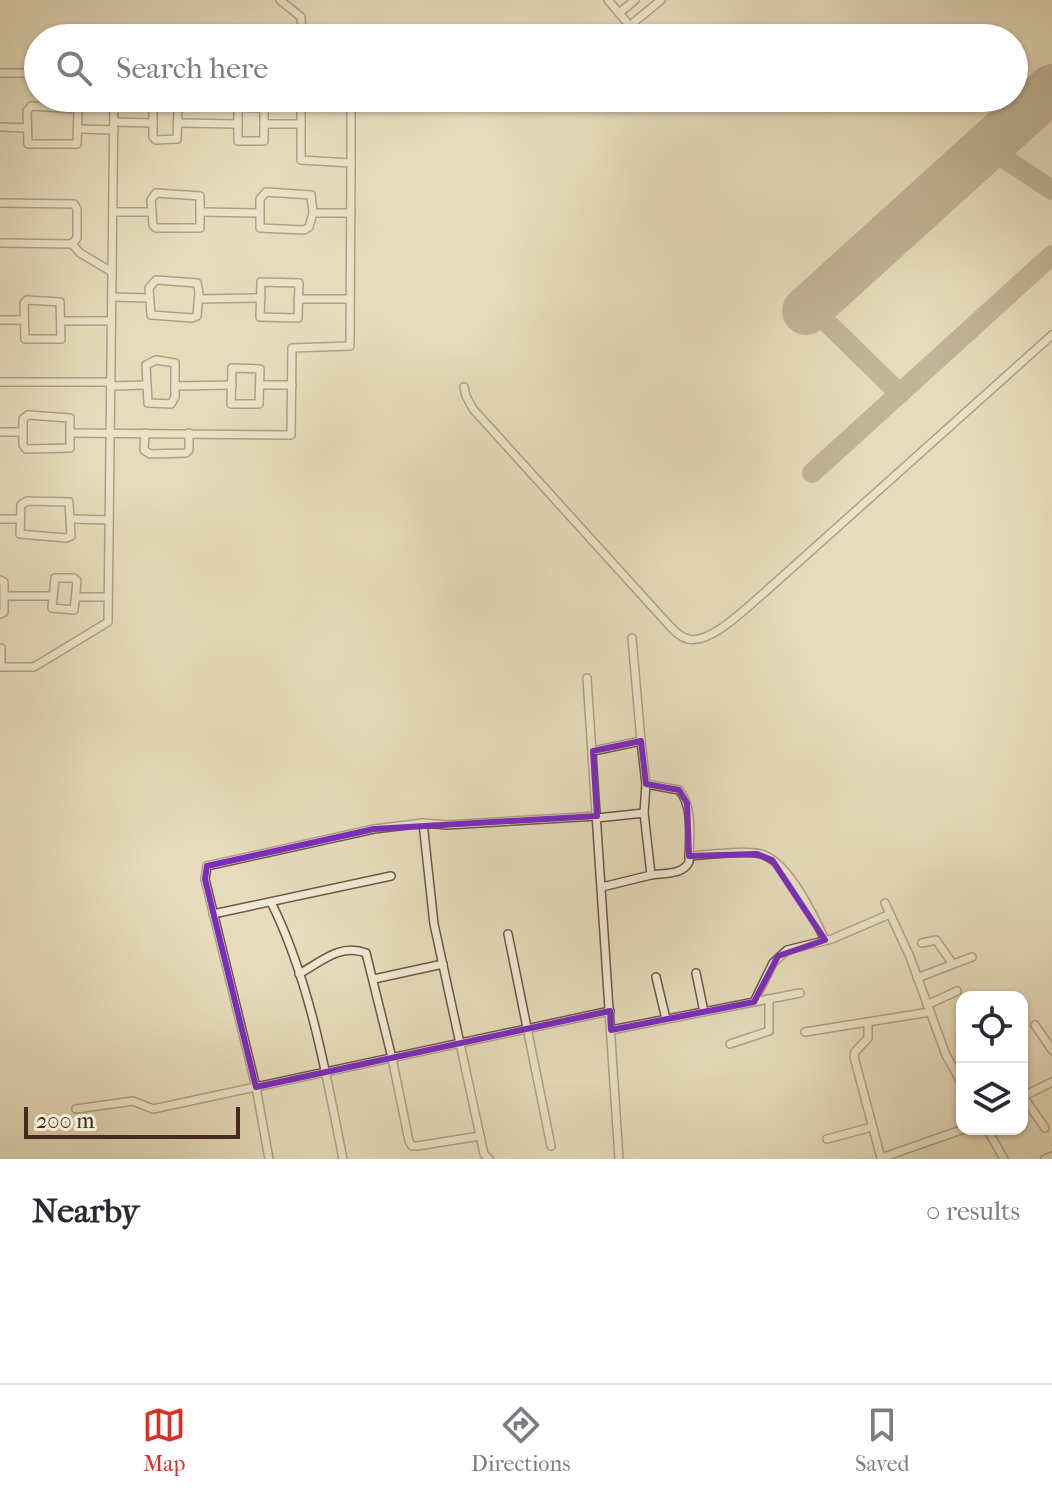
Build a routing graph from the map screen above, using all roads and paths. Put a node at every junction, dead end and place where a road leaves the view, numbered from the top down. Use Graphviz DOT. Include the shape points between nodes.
graph roads {
  1 [pos="280,0"];
  2 [pos="608,0"];
  3 [pos="635,0"];
  4 [pos="661,0"];
  5 [pos="619,13"];
  6 [pos="301,24"];
  7 [pos="628,24"];
  8 [pos="632,24"];
  9 [pos="0,73"];
  10 [pos="24,73"];
  11 [pos="27,112"];
  12 [pos="79,112"];
  13 [pos="114,112"];
  14 [pos="153,112"];
  15 [pos="179,112"];
  16 [pos="238,112"];
  17 [pos="264,112"];
  18 [pos="301,112"];
  19 [pos="351,112"];
  20 [pos="153,123"];
  21 [pos="179,123"];
  22 [pos="238,124"];
  23 [pos="264,124"];
  24 [pos="301,124"];
  25 [pos="114,126"];
  26 [pos="0,127"];
  27 [pos="27,128"];
  28 [pos="78,129"];
  29 [pos="351,163"];
  30 [pos="0,203"];
  31 [pos="113,212"];
  32 [pos="151,212"];
  33 [pos="202,212"];
  34 [pos="259,213"];
  35 [pos="313,213"];
  36 [pos="351,213"];
  37 [pos="0,243"];
  38 [pos="72,244"];
  39 [pos="112,272"];
  40 [pos="112,297"];
  41 [pos="149,298"];
  42 [pos="261,298"];
  43 [pos="199,299"];
  44 [pos="298,299"];
  45 [pos="350,299"];
  46 [pos="0,320"];
  47 [pos="24,320"];
  48 [pos="62,321"];
  49 [pos="111,321"];
  50 [pos="1052,335"];
  51 [pos="0,382"];
  52 [pos="111,384"];
  53 [pos="146,385"];
  54 [pos="232,385"];
  55 [pos="260,385"];
  56 [pos="292,385"];
  57 [pos="175,386"];
  58 [pos="464,387"];
  59 [pos="0,432"];
  60 [pos="23,432"];
  61 [pos="72,433"];
  62 [pos="111,433"];
  63 [pos="145,433"];
  64 [pos="189,433"];
  65 [pos="0,519"];
  66 [pos="19,519"];
  67 [pos="72,519"];
  68 [pos="109,520"];
  69 [pos="0,580"];
  70 [pos="5,596"];
  71 [pos="52,596"];
  72 [pos="76,597"];
  73 [pos="108,597"];
  74 [pos="0,614"];
  75 [pos="632,638"];
  76 [pos="1,648"];
  77 [pos="1,667"];
  78 [pos="587,678"];
  79 [pos="641,741"];
  80 [pos="593,751"];
  81 [pos="646,784"];
  82 [pos="644,813"];
  83 [pos="597,817"];
  84 [pos="423,823"];
  85 [pos="689,856"];
  86 [pos="651,875"];
  87 [pos="391,876"];
  88 [pos="602,887"];
  89 [pos="271,902"];
  90 [pos="885,903"];
  91 [pos="213,914"];
  92 [pos="890,914"];
  93 [pos="508,934"];
  94 [pos="825,940"];
  95 [pos="922,943"];
  96 [pos="972,957"];
  97 [pos="952,963"];
  98 [pos="443,964"];
  99 [pos="696,973"];
  100 [pos="299,974"];
  101 [pos="656,977"];
  102 [pos="917,978"];
  103 [pos="374,979"];
  104 [pos="956,992"];
  105 [pos="800,993"];
  106 [pos="769,999"];
  107 [pos="754,1002"];
  108 [pos="928,1008"];
  109 [pos="610,1011"];
  110 [pos="704,1012"];
  111 [pos="666,1019"];
  112 [pos="868,1022"];
  113 [pos="1035,1025"];
  114 [pos="528,1029"];
  115 [pos="611,1030"];
  116 [pos="805,1032"];
  117 [pos="461,1043"];
  118 [pos="730,1044"];
  119 [pos="1052,1050"];
  120 [pos="392,1058"];
  121 [pos="326,1072"];
  122 [pos="956,1073"];
  123 [pos="1052,1082"];
  124 [pos="256,1087"];
  125 [pos="1028,1093"];
  126 [pos="1028,1104"];
  127 [pos="76,1109"];
  128 [pos="872,1127"];
  129 [pos="1045,1128"];
  130 [pos="956,1132"];
  131 [pos="990,1135"];
  132 [pos="480,1136"];
  133 [pos="827,1139"];
  134 [pos="551,1146"];
  135 [pos="1052,1156"];
  136 [pos="269,1159"];
  137 [pos="343,1159"];
  138 [pos="489,1159"];
  139 [pos="619,1159"];
  140 [pos="880,1159"];
  141 [pos="1004,1159"];
  142 [pos="1045,1159"];
  1 -- 6 [label="street" via="301,17"];
  2 -- 5 [label="street"];
  3 -- 5 [label="street"];
  4 -- 8 [label="street"];
  5 -- 7 [label="street"];
  9 -- 10 [label="street"];
  11 -- 27 [label="street"];
  12 -- 28 [label="street"];
  13 -- 25 [label="street"];
  14 -- 20 [label="street"];
  15 -- 21 [label="street"];
  16 -- 22 [label="street"];
  17 -- 23 [label="street"];
  18 -- 24 [label="street"];
  19 -- 29 [label="street"];
  20 -- 21 [label="street" via="154,139 175,140"];
  20 -- 25 [label="street"];
  21 -- 22 [label="street"];
  22 -- 23 [label="street" via="238,141 264,141"];
  23 -- 24 [label="street"];
  24 -- 29 [label="street" via="301,160"];
  25 -- 28 [label="street"];
  25 -- 31 [label="street"];
  26 -- 27 [label="street"];
  27 -- 28 [label="street" via="26,142 31,145 75,146"];
  29 -- 36 [label="street"];
  30 -- 38 [label="street" via="74,204 77,238"];
  31 -- 32 [label="street"];
  31 -- 39 [label="street"];
  32 -- 33 [label="street" via="156,228 197,229"];
  32 -- 33 [label="street" via="156,193 197,194"];
  33 -- 34 [label="street"];
  34 -- 35 [label="street" via="259,227 304,230"];
  34 -- 35 [label="street" via="261,196 269,192 311,195"];
  35 -- 36 [label="street"];
  36 -- 45 [label="street"];
  37 -- 38 [label="street"];
  38 -- 39 [label="street"];
  39 -- 40 [label="street"];
  40 -- 41 [label="street"];
  40 -- 49 [label="street"];
  41 -- 43 [label="street" via="156,280 197,283"];
  41 -- 43 [label="street" via="151,315 192,318 197,316"];
  42 -- 43 [label="street"];
  42 -- 44 [label="street" via="261,282 299,283"];
  42 -- 44 [label="street" via="260,317 298,318"];
  44 -- 45 [label="street"];
  45 -- 56 [label="street" via="350,346 292,348"];
  46 -- 47 [label="street"];
  47 -- 48 [label="street" via="25,339 43,340 61,339"];
  47 -- 48 [label="street" via="25,301 58,300"];
  48 -- 49 [label="street"];
  49 -- 52 [label="street"];
  50 -- 58 [label="street" via="764,593 714,633 690,641 667,623 473,409"];
  51 -- 52 [label="street"];
  52 -- 53 [label="street"];
  52 -- 62 [label="street"];
  53 -- 57 [label="street" via="151,405 174,402"];
  53 -- 57 [label="street" via="146,365 156,360 175,363"];
  54 -- 55 [label="street" via="232,368 260,369"];
  54 -- 55 [label="street" via="231,404 259,404"];
  54 -- 57 [label="street"];
  55 -- 56 [label="street"];
  56 -- 64 [label="street" via="291,435"];
  59 -- 60 [label="street"];
  60 -- 61 [label="street" via="28,415 67,416"];
  60 -- 61 [label="street" via="24,448 40,450 67,450"];
  61 -- 62 [label="street"];
  62 -- 63 [label="street"];
  62 -- 68 [label="street"];
  63 -- 64 [label="street"];
  63 -- 64 [label="street" via="144,450 150,454 186,453"];
  65 -- 66 [label="street"];
  66 -- 67 [label="street" via="27,501 68,502"];
  66 -- 67 [label="street" via="22,536 66,538 72,534"];
  67 -- 68 [label="street"];
  68 -- 73 [label="street"];
  69 -- 70 [label="street"];
  70 -- 71 [label="street"];
  70 -- 74 [label="street"];
  71 -- 72 [label="street" via="53,609 71,610"];
  71 -- 72 [label="street" via="55,578 74,578"];
  72 -- 73 [label="street"];
  73 -- 77 [label="street" via="108,622 34,667"];
  75 -- 79 [label="street"];
  76 -- 77 [label="street"];
  78 -- 80 [label="street"];
  79 -- 80 [label="street"];
  79 -- 81 [label="street"];
  80 -- 83 [label="street"];
  81 -- 82 [label="street"];
  81 -- 85 [label="street" via="683,795"];
  82 -- 83 [label="street"];
  82 -- 86 [label="street"];
  83 -- 84 [label="street"];
  83 -- 88 [label="street"];
  84 -- 91 [label="street" via="360,831 207,866"];
  84 -- 98 [label="street"];
  85 -- 86 [label="street" via="681,870"];
  85 -- 94 [label="street" via="757,854 772,860 792,881"];
  86 -- 88 [label="street"];
  87 -- 89 [label="street"];
  88 -- 109 [label="street"];
  89 -- 91 [label="street"];
  89 -- 100 [label="street"];
  90 -- 92 [label="street"];
  91 -- 124 [label="street"];
  92 -- 94 [label="street"];
  92 -- 102 [label="street"];
  93 -- 114 [label="street"];
  94 -- 107 [label="street" via="778,956"];
  95 -- 97 [label="street" via="936,940"];
  96 -- 97 [label="street"];
  97 -- 102 [label="street"];
  98 -- 103 [label="street"];
  98 -- 117 [label="street"];
  99 -- 110 [label="street"];
  100 -- 103 [label="street" via="351,949 366,953"];
  100 -- 121 [label="street"];
  101 -- 111 [label="street"];
  102 -- 108 [label="street"];
  103 -- 120 [label="street"];
  104 -- 108 [label="street"];
  105 -- 106 [label="street"];
  106 -- 107 [label="street"];
  106 -- 118 [label="street" via="769,1031"];
  107 -- 110 [label="street"];
  108 -- 112 [label="street"];
  108 -- 122 [label="street"];
  109 -- 114 [label="street"];
  109 -- 115 [label="street"];
  110 -- 111 [label="street"];
  111 -- 115 [label="street"];
  112 -- 116 [label="street"];
  112 -- 128 [label="street" via="868,1038 854,1057"];
  113 -- 119 [label="street"];
  114 -- 117 [label="street"];
  114 -- 134 [label="street"];
  115 -- 139 [label="street"];
  117 -- 120 [label="street"];
  117 -- 132 [label="street"];
  120 -- 121 [label="street"];
  120 -- 132 [label="street" via="412,1146"];
  121 -- 124 [label="street"];
  121 -- 137 [label="street"];
  123 -- 125 [label="street"];
  124 -- 127 [label="street" via="153,1109 133,1101"];
  124 -- 136 [label="street"];
  126 -- 129 [label="street"];
  128 -- 133 [label="street"];
  128 -- 140 [label="street"];
  130 -- 140 [label="street"];
  131 -- 141 [label="street"];
  132 -- 138 [label="street"];
  135 -- 142 [label="street"];
}
